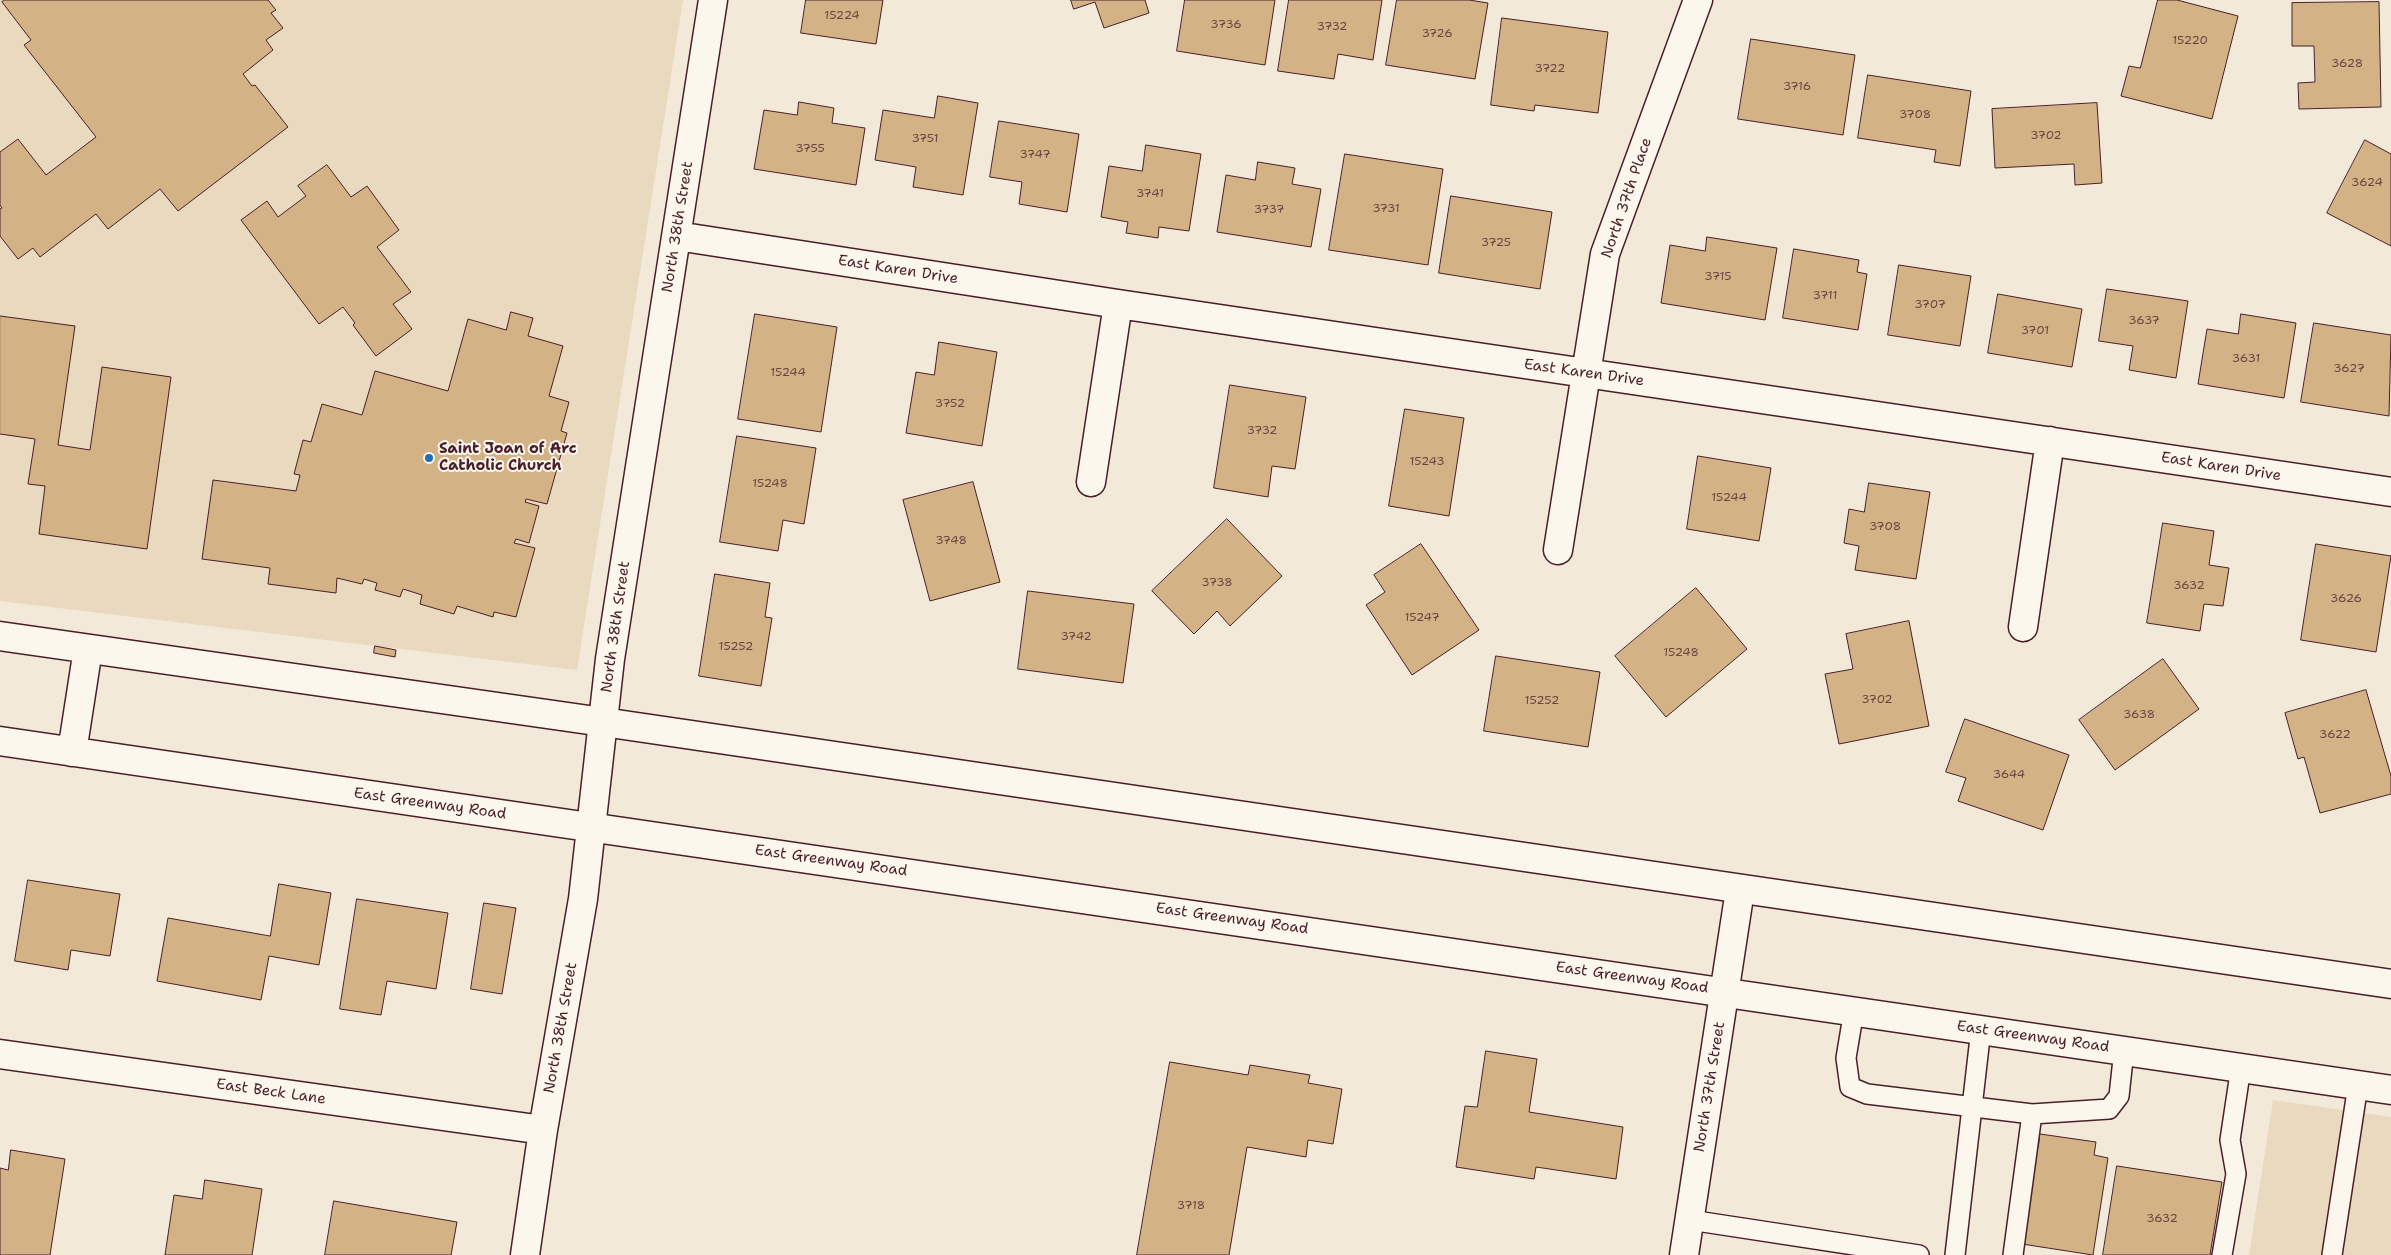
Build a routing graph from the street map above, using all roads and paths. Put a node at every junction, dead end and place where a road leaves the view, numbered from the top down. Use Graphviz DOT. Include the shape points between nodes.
graph roads {
  1 [pos="713,0"];
  2 [pos="1698,0"];
  3 [pos="677,236"];
  4 [pos="1118,304"];
  5 [pos="1586,374"];
  6 [pos="2050,441"];
  7 [pos="1091,482"];
  8 [pos="2391,492"];
  9 [pos="1558,550"];
  10 [pos="2023,627"];
  11 [pos="0,636"];
  12 [pos="88,649"];
  13 [pos="603,722"];
  14 [pos="0,741"];
  15 [pos="72,752"];
  16 [pos="591,827"];
  17 [pos="1740,890"];
  18 [pos="2391,984"];
  19 [pos="1725,992"];
  20 [pos="1854,1010"];
  21 [pos="1981,1029"];
  22 [pos="2124,1050"];
  23 [pos="0,1054"];
  24 [pos="2241,1067"];
  25 [pos="2358,1085"];
  26 [pos="2391,1090"];
  27 [pos="1973,1106"];
  28 [pos="2032,1114"];
  29 [pos="543,1130"];
  30 [pos="1690,1220"];
  31 [pos="525,1255"];
  32 [pos="1684,1255"];
  33 [pos="1918,1255"];
  34 [pos="1955,1255"];
  35 [pos="2013,1255"];
  36 [pos="2222,1255"];
  37 [pos="2332,1255"];
  1 -- 3 [label="main road, North 38th Street"];
  2 -- 5 [label="main road, North 37th Place" via="1605,254"];
  3 -- 4 [label="main road, East Karen Drive"];
  3 -- 13 [label="main road, North 38th Street" via="610,659"];
  4 -- 5 [label="main road, East Karen Drive"];
  4 -- 7 [label="main road"];
  5 -- 6 [label="main road, East Karen Drive"];
  5 -- 9 [label="main road, North 37th Place"];
  6 -- 8 [label="main road, East Karen Drive"];
  6 -- 10 [label="main road"];
  11 -- 12 [label="main road"];
  12 -- 13 [label="main road"];
  12 -- 15 [label="main road"];
  13 -- 16 [label="main road, North 38th Street"];
  13 -- 17 [label="main road"];
  14 -- 15 [label="main road, East Greenway Road"];
  15 -- 16 [label="main road, East Greenway Road"];
  16 -- 19 [label="main road, East Greenway Road"];
  16 -- 29 [label="main road, North 38th Street" via="583,899"];
  17 -- 18 [label="main road"];
  17 -- 19 [label="main road, North 37th Street"];
  19 -- 20 [label="main road, East Greenway Road"];
  19 -- 30 [label="main road, North 37th Street"];
  20 -- 21 [label="main road, East Greenway Road"];
  20 -- 27 [label="lane" via="1846,1058 1850,1087 1867,1094"];
  21 -- 22 [label="main road, East Greenway Road"];
  21 -- 27 [label="lane"];
  22 -- 24 [label="main road, East Greenway Road"];
  22 -- 28 [label="lane" via="2119,1096 2109,1109"];
  23 -- 29 [label="main road, East Beck Lane"];
  24 -- 25 [label="main road, East Greenway Road"];
  24 -- 36 [label="lane" via="2230,1140 2236,1174"];
  25 -- 26 [label="main road, East Greenway Road"];
  25 -- 37 [label="lane"];
  27 -- 28 [label="lane"];
  27 -- 34 [label="lane"];
  28 -- 35 [label="lane"];
  29 -- 31 [label="main road, North 38th Street"];
  30 -- 32 [label="main road, North 37th Street"];
  30 -- 33 [label="lane"];
}
